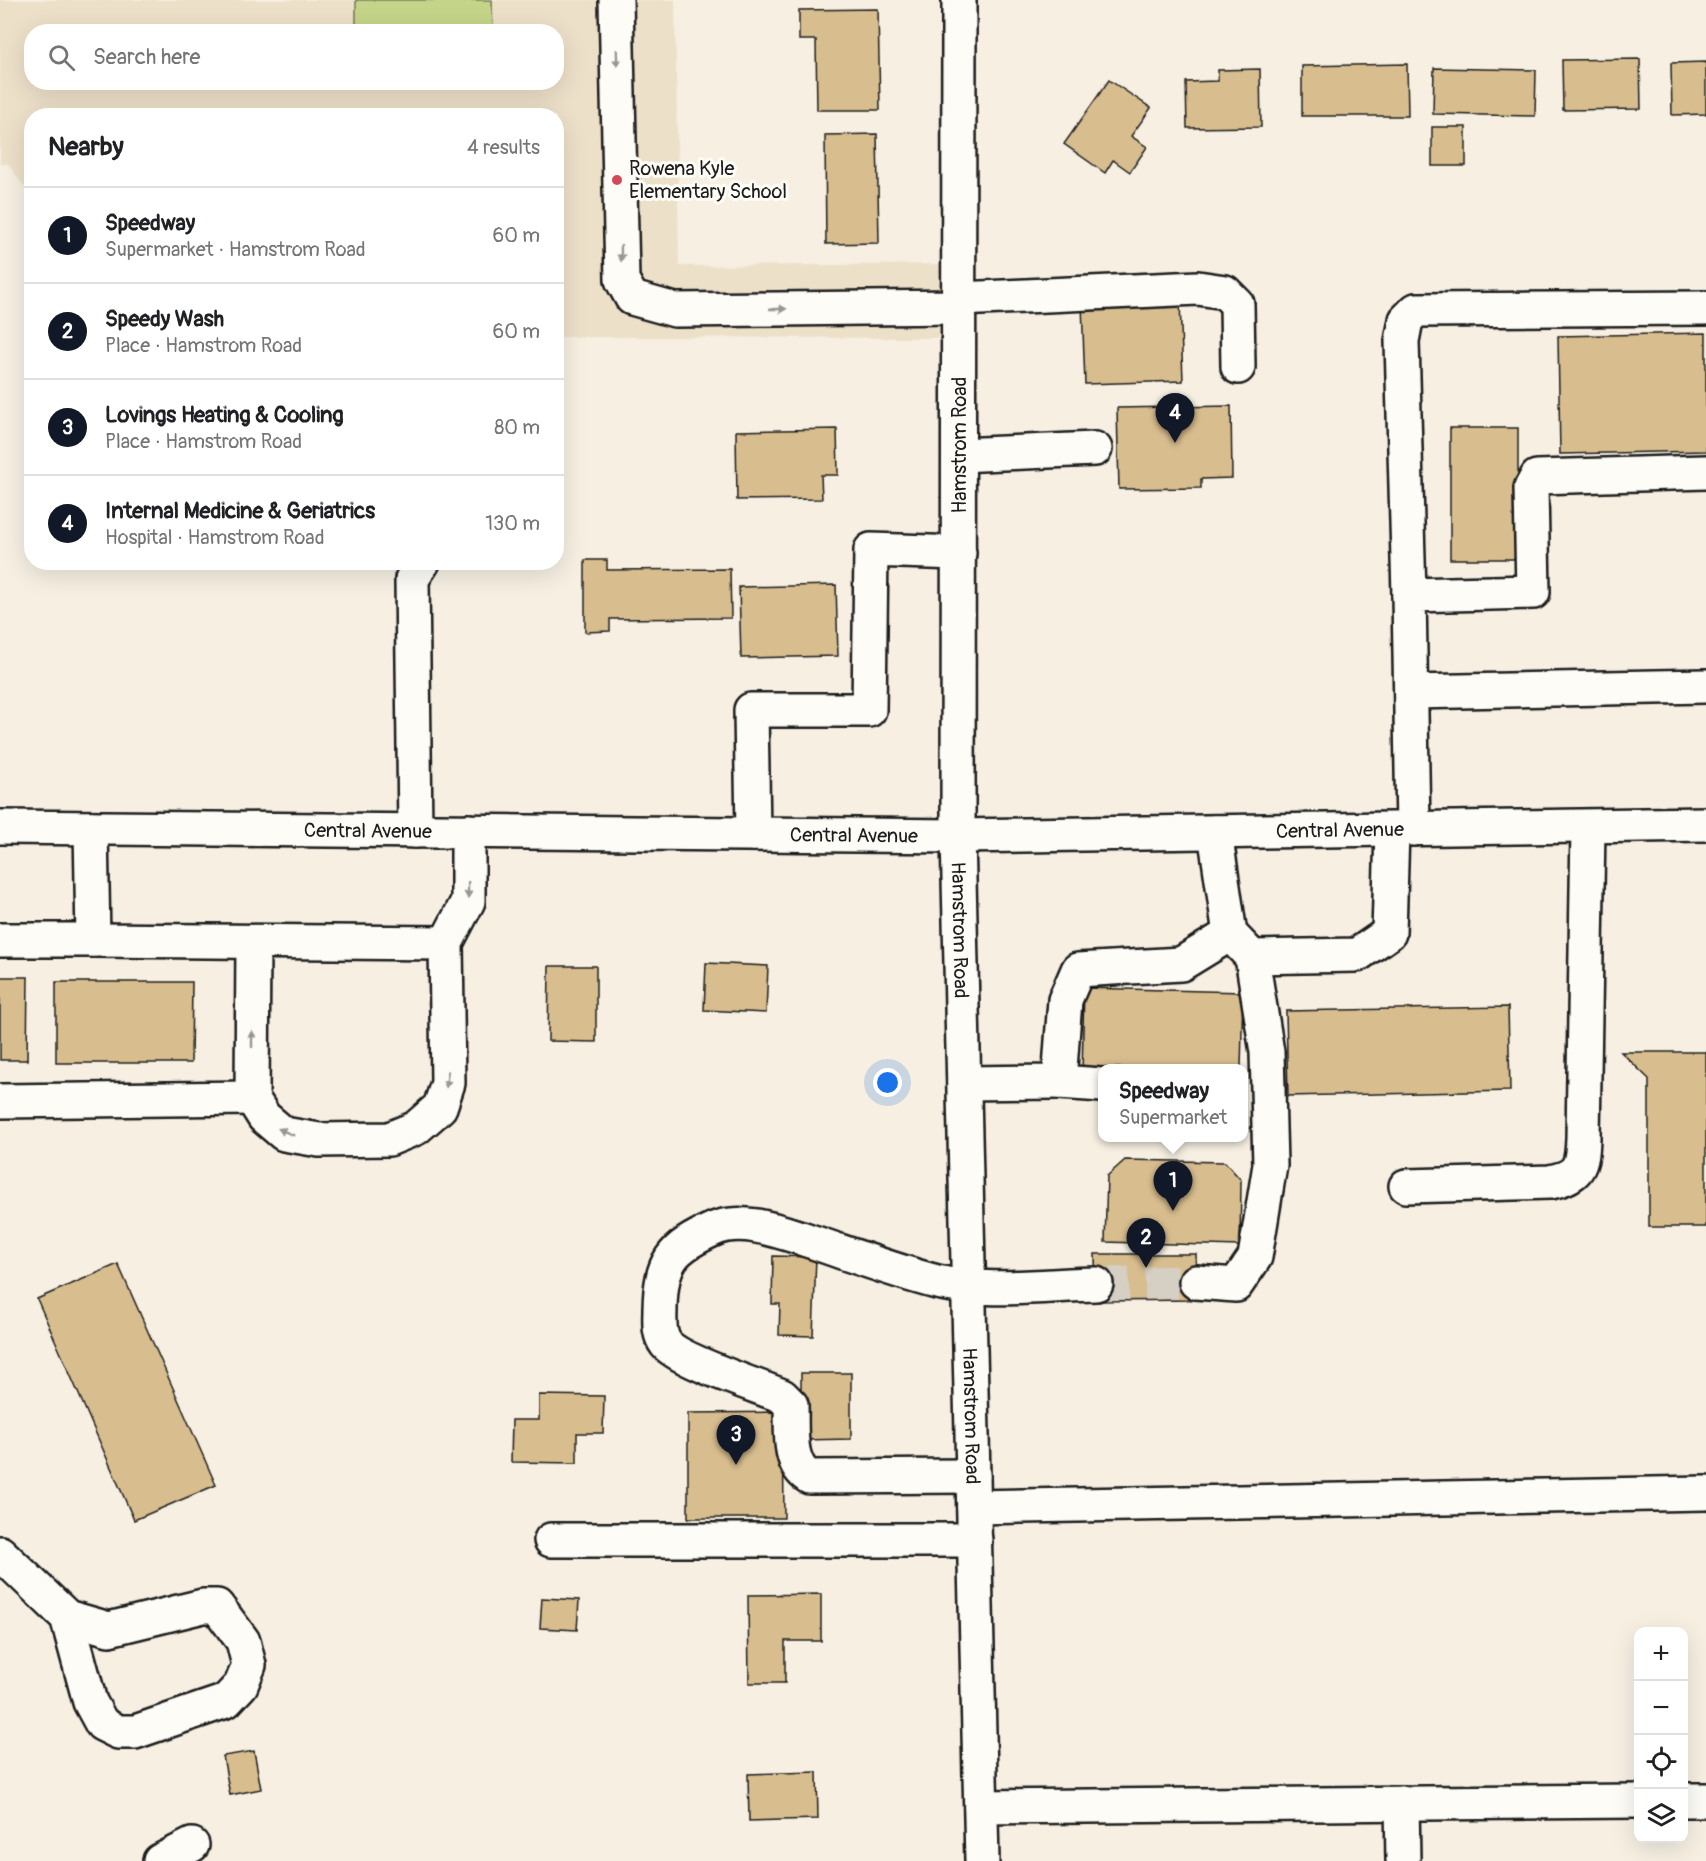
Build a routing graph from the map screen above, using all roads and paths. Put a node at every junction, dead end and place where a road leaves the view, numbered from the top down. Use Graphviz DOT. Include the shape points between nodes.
graph roads {
  1 [pos="616,0"];
  2 [pos="959,0"];
  3 [pos="959,303"];
  4 [pos="1706,308"];
  5 [pos="1238,367"];
  6 [pos="1095,449"];
  7 [pos="959,455"];
  8 [pos="1706,472"];
  9 [pos="959,553"];
  10 [pos="418,570"];
  11 [pos="1409,595"];
  12 [pos="1706,686"];
  13 [pos="1411,692"];
  14 [pos="1706,824"];
  15 [pos="0,827"];
  16 [pos="1588,827"];
  17 [pos="91,828"];
  18 [pos="1403,830"];
  19 [pos="415,831"];
  20 [pos="468,831"];
  21 [pos="1215,832"];
  22 [pos="753,834"];
  23 [pos="958,836"];
  24 [pos="1230,934"];
  25 [pos="0,940"];
  26 [pos="93,940"];
  27 [pos="253,942"];
  28 [pos="446,943"];
  29 [pos="1252,957"];
  30 [pos="1059,1082"];
  31 [pos="964,1083"];
  32 [pos="1098,1085"];
  33 [pos="1256,1095"];
  34 [pos="252,1098"];
  35 [pos="0,1101"];
  36 [pos="1406,1186"];
  37 [pos="1196,1282"];
  38 [pos="1096,1284"];
  39 [pos="969,1286"];
  40 [pos="973,1492"];
  41 [pos="1706,1493"];
  42 [pos="551,1540"];
  43 [pos="975,1540"];
  44 [pos="0,1553"];
  45 [pos="67,1617"];
  46 [pos="1688,1800"];
  47 [pos="1706,1800"];
  48 [pos="1634,1801"];
  49 [pos="1402,1803"];
  50 [pos="981,1807"];
  51 [pos="192,1845"];
  52 [pos="160,1861"];
  53 [pos="982,1861"];
  54 [pos="1403,1861"];
  1 -- 3 [label="street, one-way" via="622,280 632,298 675,310"];
  2 -- 3 [label="street, Hamstrom Road"];
  3 -- 5 [label="street" via="1198,288 1225,292 1238,304"];
  3 -- 7 [label="street, Hamstrom Road"];
  4 -- 11 [label="street" via="1416,310 1406,320 1402,341"];
  6 -- 7 [label="street"];
  7 -- 9 [label="street, Hamstrom Road"];
  8 -- 11 [label="street" via="1538,477 1531,488 1533,592"];
  9 -- 22 [label="street" via="871,550 869,710 751,710"];
  9 -- 23 [label="street, Hamstrom Road"];
  10 -- 19 [label="street" via="412,579"];
  11 -- 13 [label="street"];
  12 -- 13 [label="street"];
  13 -- 18 [label="street"];
  14 -- 16 [label="street, Central Avenue"];
  15 -- 17 [label="street, Central Avenue"];
  16 -- 18 [label="street, Central Avenue"];
  16 -- 36 [label="street" via="1583,1138 1578,1170 1565,1179 1550,1182"];
  17 -- 19 [label="street, Central Avenue"];
  17 -- 26 [label="street"];
  18 -- 21 [label="street, Central Avenue"];
  18 -- 29 [label="street" via="1389,933 1357,955"];
  19 -- 20 [label="street, Central Avenue"];
  20 -- 22 [label="street, Central Avenue"];
  20 -- 28 [label="street, one-way" via="468,901"];
  21 -- 23 [label="street, Central Avenue"];
  21 -- 24 [label="street"];
  22 -- 23 [label="street, Central Avenue"];
  23 -- 31 [label="street, Hamstrom Road"];
  24 -- 29 [label="street"];
  24 -- 30 [label="street" via="1181,964 1078,970 1065,1000"];
  25 -- 26 [label="street"];
  26 -- 27 [label="street"];
  27 -- 28 [label="street"];
  34 -- 27 [label="street, one-way"];
  28 -- 34 [label="street, one-way" via="448,1083 440,1107 416,1128 389,1139 319,1140 284,1134 264,1117"];
  29 -- 33 [label="street" via="1267,1052"];
  30 -- 31 [label="street"];
  30 -- 32 [label="street"];
  31 -- 39 [label="street, Hamstrom Road"];
  33 -- 37 [label="street" via="1270,1166 1255,1257 1236,1285"];
  34 -- 35 [label="street"];
  38 -- 39 [label="street"];
  39 -- 40 [label="street, Hamstrom Road"];
  39 -- 40 [label="street" via="938,1282 774,1229 744,1225 716,1228 679,1249 665,1265 660,1329 666,1344 682,1355 782,1396 791,1405 795,1459 800,1472 809,1477"];
  40 -- 41 [label="street"];
  40 -- 43 [label="street, Hamstrom Road"];
  42 -- 43 [label="street"];
  43 -- 50 [label="street, Hamstrom Road"];
  44 -- 45 [label="street"];
  45 -- 45 [label="street" via="109,1629 203,1606 218,1606 243,1641 249,1665 241,1685 226,1701 135,1732 118,1732 102,1724 90,1702"];
  46 -- 47 [label="street"];
  48 -- 49 [label="street"];
  49 -- 50 [label="street"];
  49 -- 54 [label="street"];
  50 -- 53 [label="street, Hamstrom Road"];
  51 -- 52 [label="street"];
}
